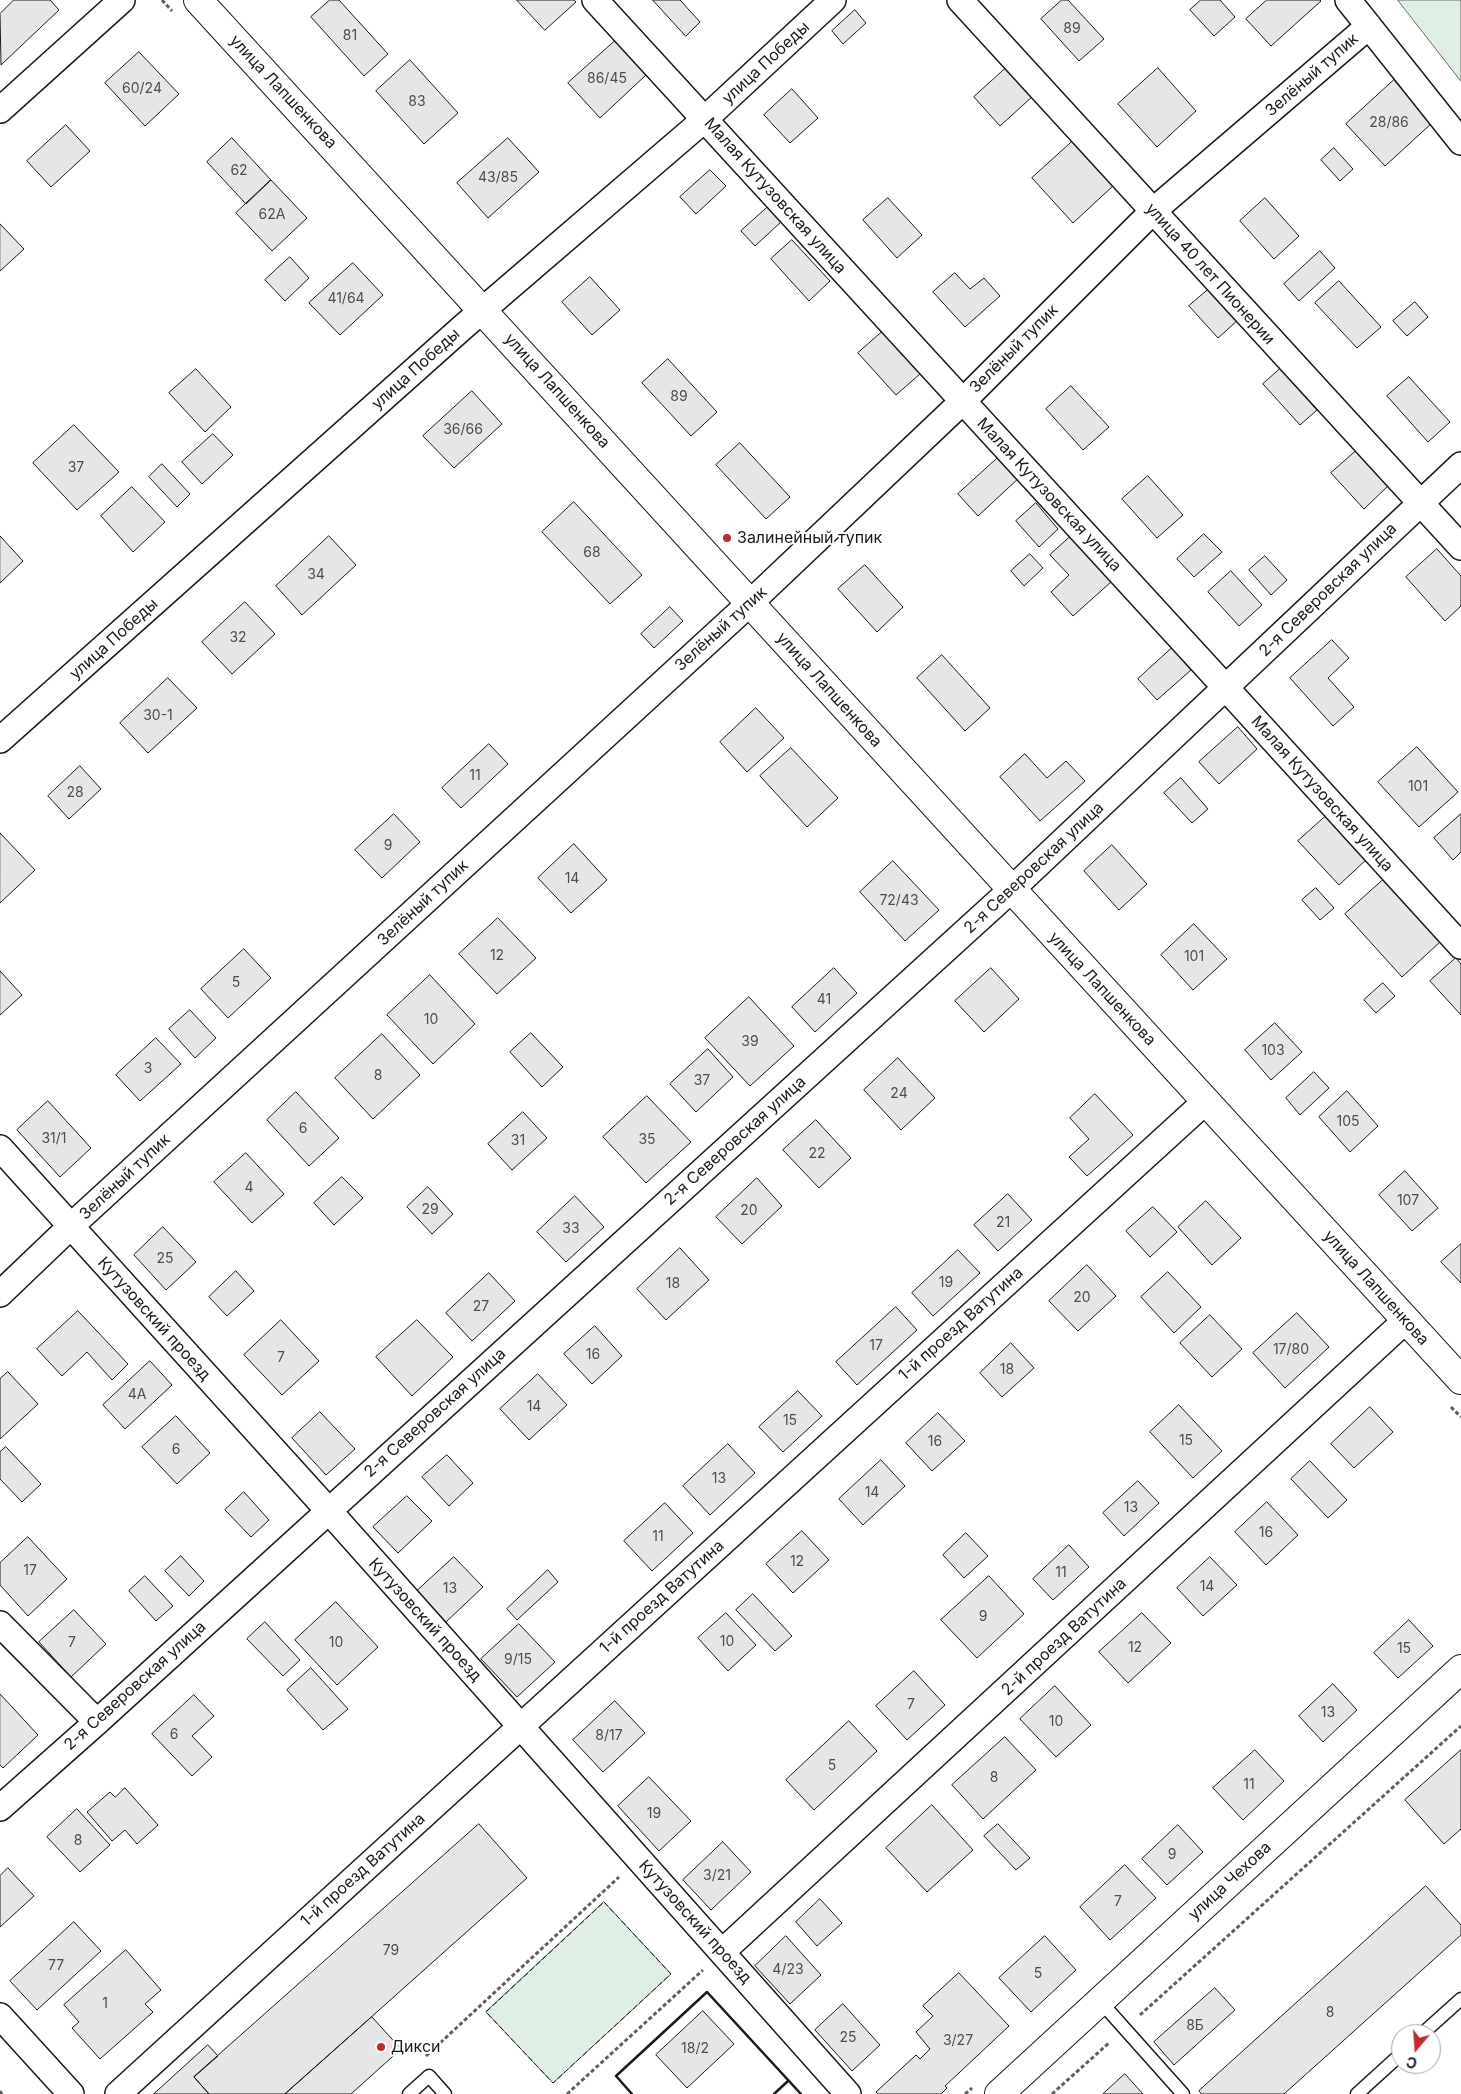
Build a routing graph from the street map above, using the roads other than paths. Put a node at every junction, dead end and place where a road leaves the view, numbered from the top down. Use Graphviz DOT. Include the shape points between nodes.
graph roads {
  1 [pos="122,0"];
  2 [pos="198,0"];
  3 [pos="595,0"];
  4 [pos="833,0"];
  5 [pos="960,0"];
  6 [pos="1348,0"];
  7 [pos="1369,26"];
  8 [pos="0,110"];
  9 [pos="705,120"];
  10 [pos="1461,142"];
  11 [pos="1153,211"];
  12 [pos="483,310"];
  13 [pos="962,401"];
  14 [pos="1461,465"];
  15 [pos="1420,502"];
  16 [pos="1461,547"];
  17 [pos="750,603"];
  18 [pos="1226,688"];
  19 [pos="0,740"];
  20 [pos="1011,890"];
  21 [pos="1461,946"];
  22 [pos="1206,1101"];
  23 [pos="0,1148"];
  24 [pos="70,1227"];
  25 [pos="0,1294"];
  26 [pos="1406,1321"];
  27 [pos="1461,1380"];
  28 [pos="328,1510"];
  29 [pos="0,1624"];
  30 [pos="1461,1669"];
  31 [pos="97,1722"];
  32 [pos="520,1726"];
  33 [pos="0,1808"];
  34 [pos="722,1952"];
  35 [pos="1461,1999"];
  36 [pos="1100,2001"];
  37 [pos="0,2016"];
  38 [pos="1433,2024"];
  39 [pos="1391,2063"];
  40 [pos="71,2094"];
  41 [pos="118,2094"];
  42 [pos="409,2094"];
  43 [pos="446,2094"];
  44 [pos="848,2094"];
  45 [pos="999,2094"];
  46 [pos="1183,2094"];
  47 [pos="1357,2094"];
  1 -- 8 [label="street"];
  2 -- 12 [label="street, улица Лапшенкова"];
  3 -- 9 [label="street, Малая Кутузовская улица"];
  4 -- 9 [label="street, улица Победы"];
  5 -- 11 [label="street, улица 40 лет Пионерии"];
  6 -- 7 [label="street"];
  7 -- 10 [label="street"];
  7 -- 11 [label="street, Зелёный тупик"];
  9 -- 12 [label="street, улица Победы"];
  9 -- 13 [label="street, Малая Кутузовская улица"];
  11 -- 13 [label="street, Зелёный тупик"];
  11 -- 15 [label="street, улица 40 лет Пионерии"];
  12 -- 17 [label="street, улица Лапшенкова"];
  12 -- 19 [label="street, улица Победы"];
  13 -- 17 [label="street, Зелёный тупик"];
  13 -- 18 [label="street, Малая Кутузовская улица"];
  14 -- 15 [label="street, 2-я Северовская улица"];
  15 -- 16 [label="street, улица 40 лет Пионерии"];
  15 -- 18 [label="street, 2-я Северовская улица"];
  17 -- 20 [label="street, улица Лапшенкова"];
  17 -- 24 [label="street, Зелёный тупик"];
  18 -- 20 [label="street, 2-я Северовская улица"];
  18 -- 21 [label="street, Малая Кутузовская улица"];
  20 -- 22 [label="street, улица Лапшенкова"];
  20 -- 28 [label="street, 2-я Северовская улица"];
  22 -- 26 [label="street, улица Лапшенкова"];
  22 -- 32 [label="street, 1-й проезд Ватутина"];
  23 -- 24 [label="street, Кутузовский проезд"];
  24 -- 25 [label="street, Зелёный тупик"];
  24 -- 28 [label="street, Кутузовский проезд"];
  26 -- 27 [label="street, улица Лапшенкова"];
  26 -- 34 [label="street, 2-й проезд Ватутина"];
  28 -- 31 [label="street, 2-я Северовская улица"];
  28 -- 32 [label="street, Кутузовский проезд"];
  29 -- 31 [label="street"];
  30 -- 36 [label="street, улица Чехова"];
  31 -- 33 [label="street, 2-я Северовская улица"];
  32 -- 34 [label="street, Кутузовский проезд"];
  32 -- 41 [label="street, 1-й проезд Ватутина"];
  34 -- 44 [label="street, Кутузовский проезд"];
  35 -- 38 [label="lane"];
  36 -- 45 [label="street, улица Чехова"];
  36 -- 46 [label="lane"];
  37 -- 40 [label="street"];
  39 -- 47 [label="lane"];
  42 -- 43 [label="lane" via="429,2076"];
}
